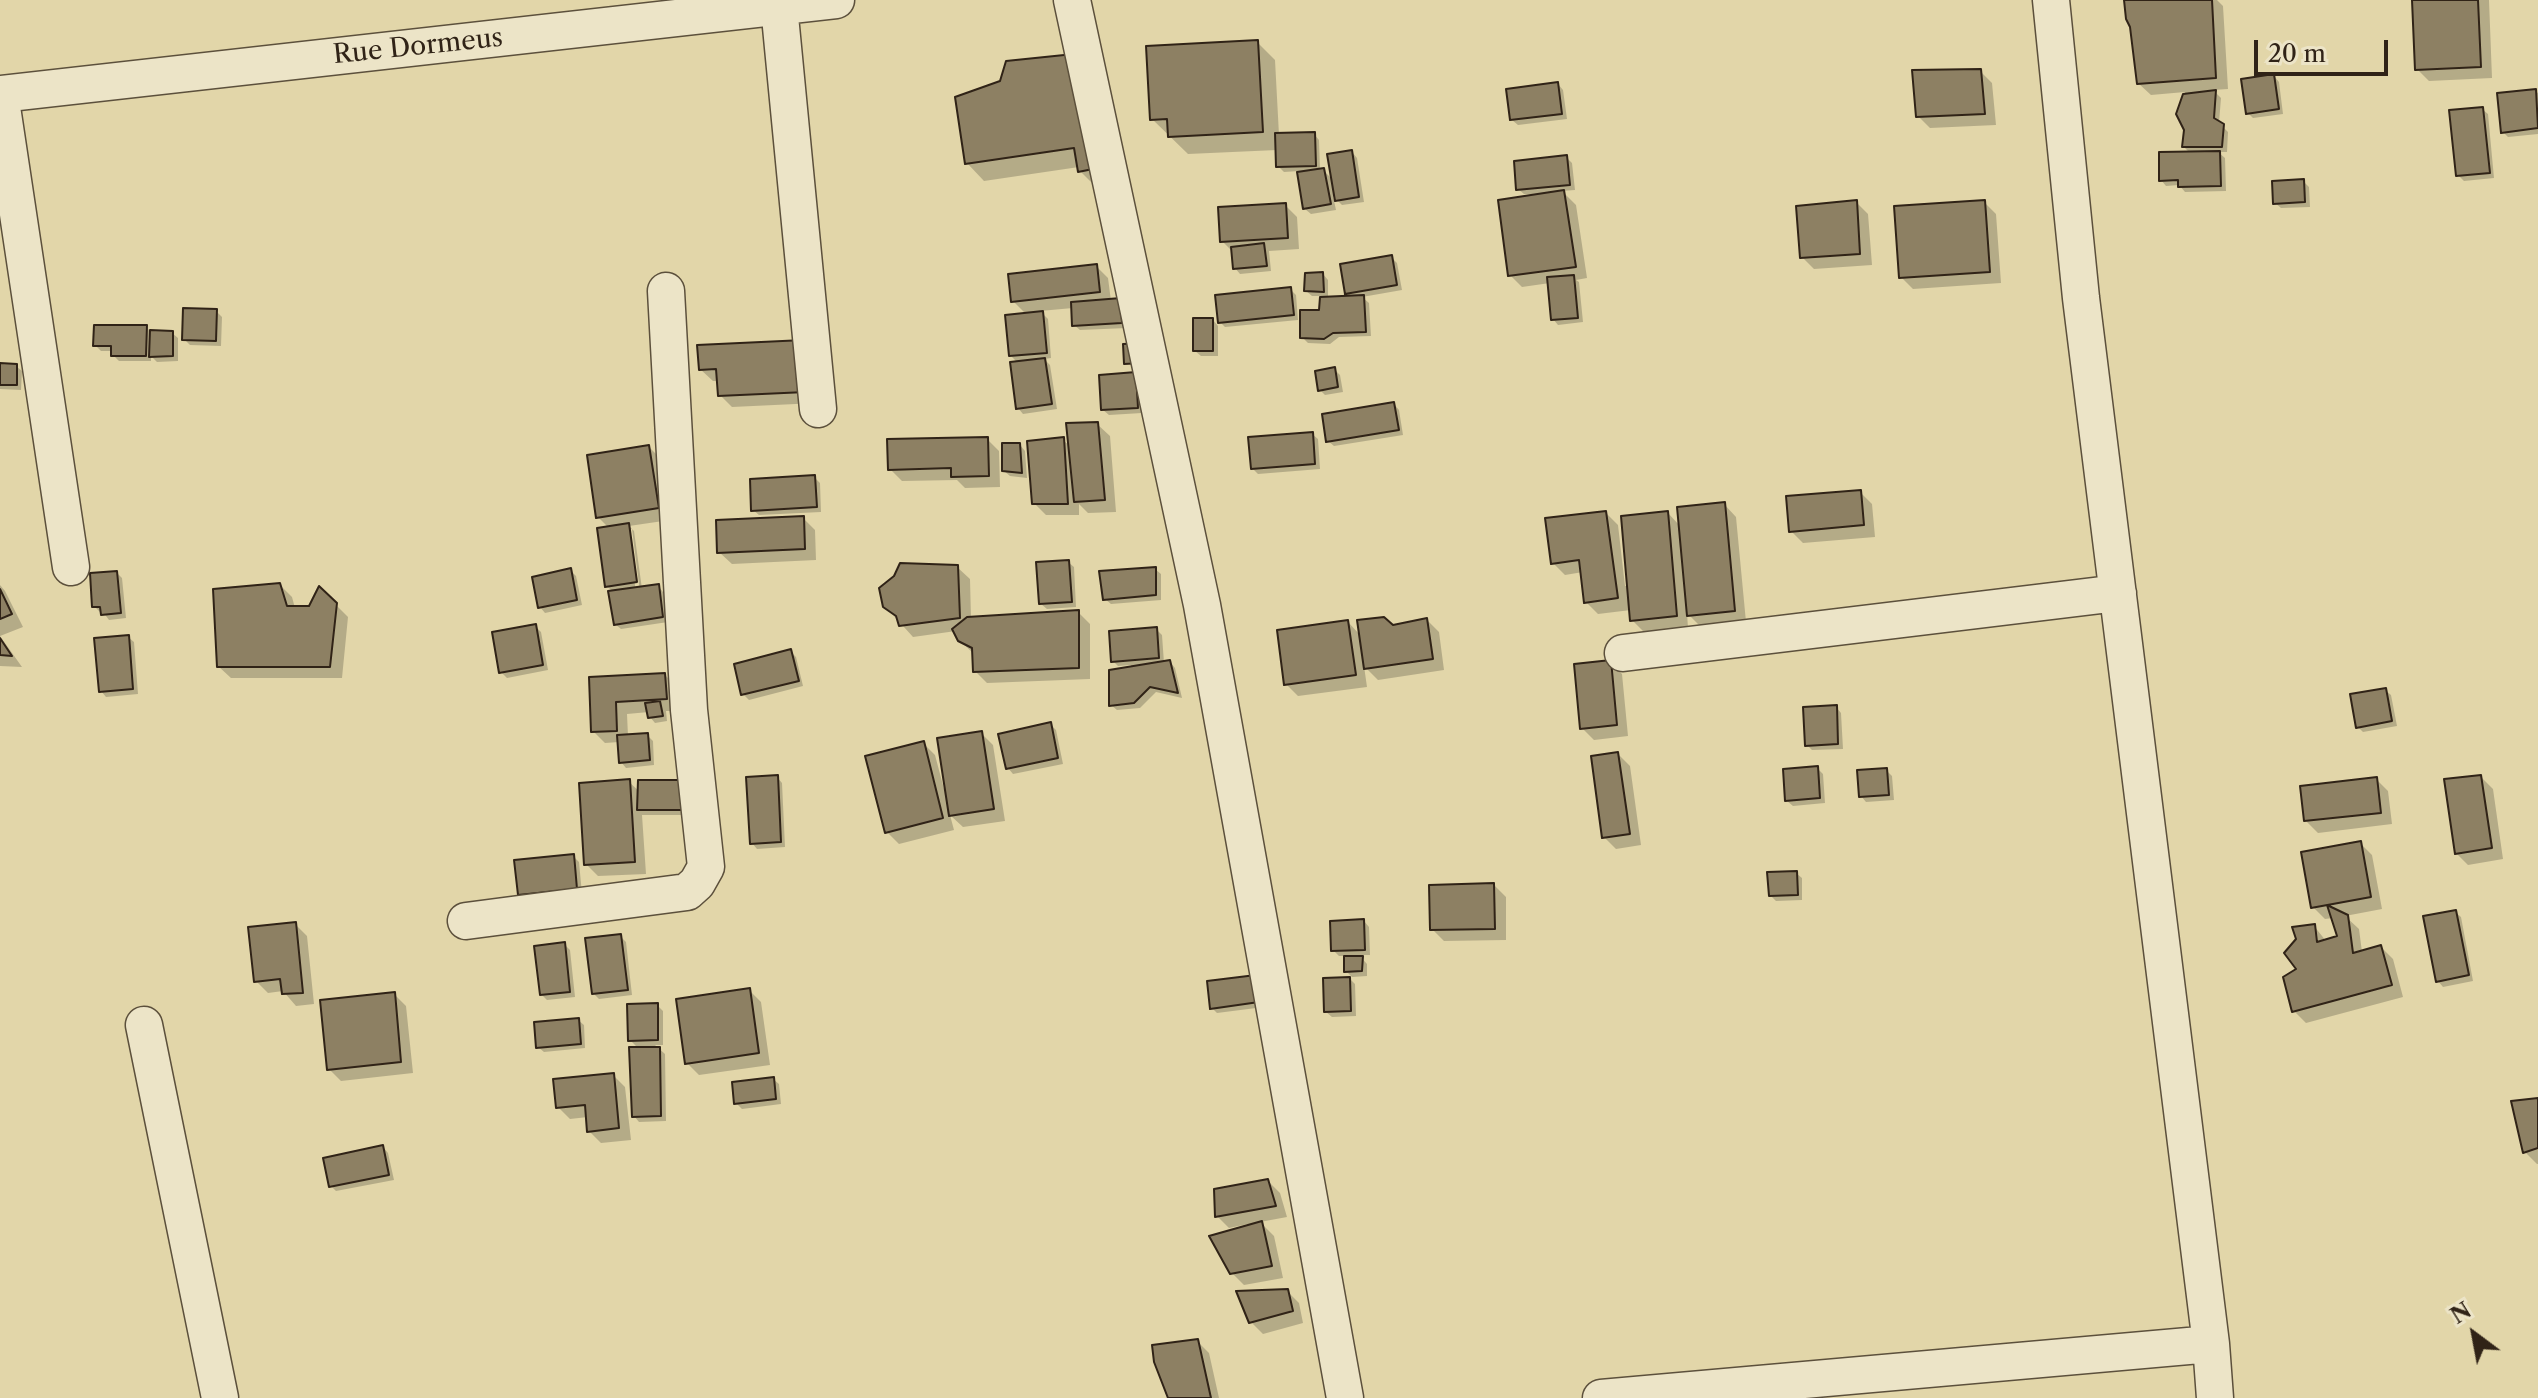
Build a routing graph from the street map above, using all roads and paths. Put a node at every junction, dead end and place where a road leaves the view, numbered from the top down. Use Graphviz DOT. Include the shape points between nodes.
graph roads {
  1 [pos="836,0"];
  2 [pos="1072,0"];
  3 [pos="2051,0"];
  4 [pos="779,6"];
  5 [pos="0,94"];
  6 [pos="666,291"];
  7 [pos="818,409"];
  8 [pos="71,567"];
  9 [pos="2118,593"];
  10 [pos="1623,653"];
  11 [pos="466,921"];
  12 [pos="144,1025"];
  13 [pos="2211,1344"];
  14 [pos="220,1398"];
  15 [pos="1345,1398"];
  16 [pos="1601,1398"];
  17 [pos="2215,1398"];
  1 -- 4 [label="street, Rue Dormeus"];
  2 -- 15 [label="street" via="1202,605"];
  3 -- 9 [label="street"];
  4 -- 5 [label="street, Rue Dormeus"];
  4 -- 7 [label="street"];
  5 -- 8 [label="street"];
  6 -- 11 [label="street" via="689,710 706,867 687,892"];
  9 -- 10 [label="street"];
  9 -- 13 [label="street"];
  12 -- 14 [label="street"];
  13 -- 16 [label="street"];
  13 -- 17 [label="street"];
}
